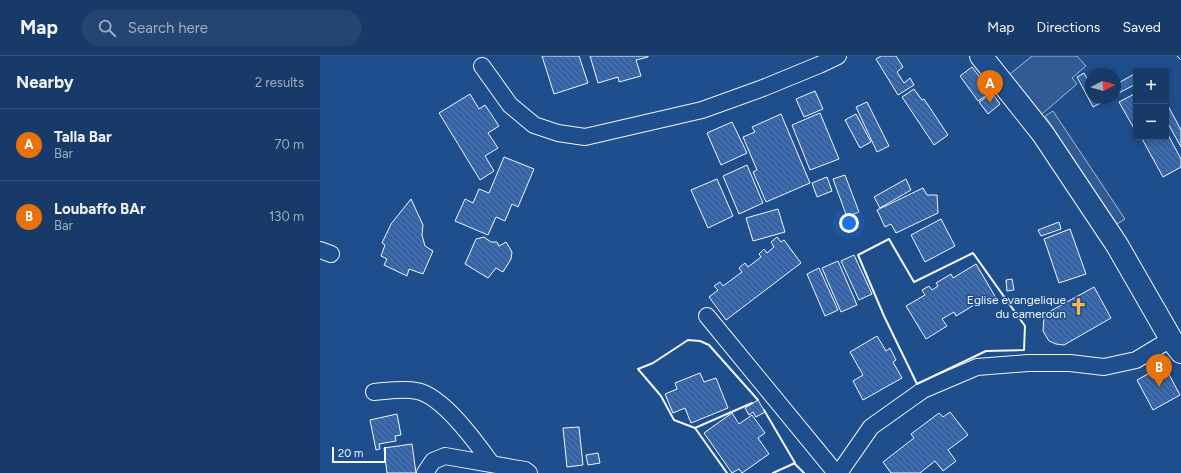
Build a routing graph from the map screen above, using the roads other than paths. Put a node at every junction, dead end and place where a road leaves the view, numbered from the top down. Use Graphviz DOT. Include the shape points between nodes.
graph roads {
  1 [pos="838,56"];
  2 [pos="981,56"];
  3 [pos="482,66"];
  4 [pos="707,316"];
  5 [pos="1176,346"];
  6 [pos="374,392"];
  7 [pos="491,464"];
  8 [pos="425,473"];
  9 [pos="529,473"];
  10 [pos="838,473"];
  1 -- 3 [label="street" via="763,88 702,110 585,138 558,133 534,124 510,105"];
  2 -- 5 [label="street" via="1047,141 1117,245"];
  4 -- 10 [label="street"];
  5 -- 10 [label="street" via="1136,360 1104,367 1070,363 1028,363 977,367 923,390 871,427"];
  6 -- 7 [label="street" via="418,391 434,399 474,439"];
  7 -- 8 [label="street" via="445,456 433,462"];
  7 -- 9 [label="street"];
}
